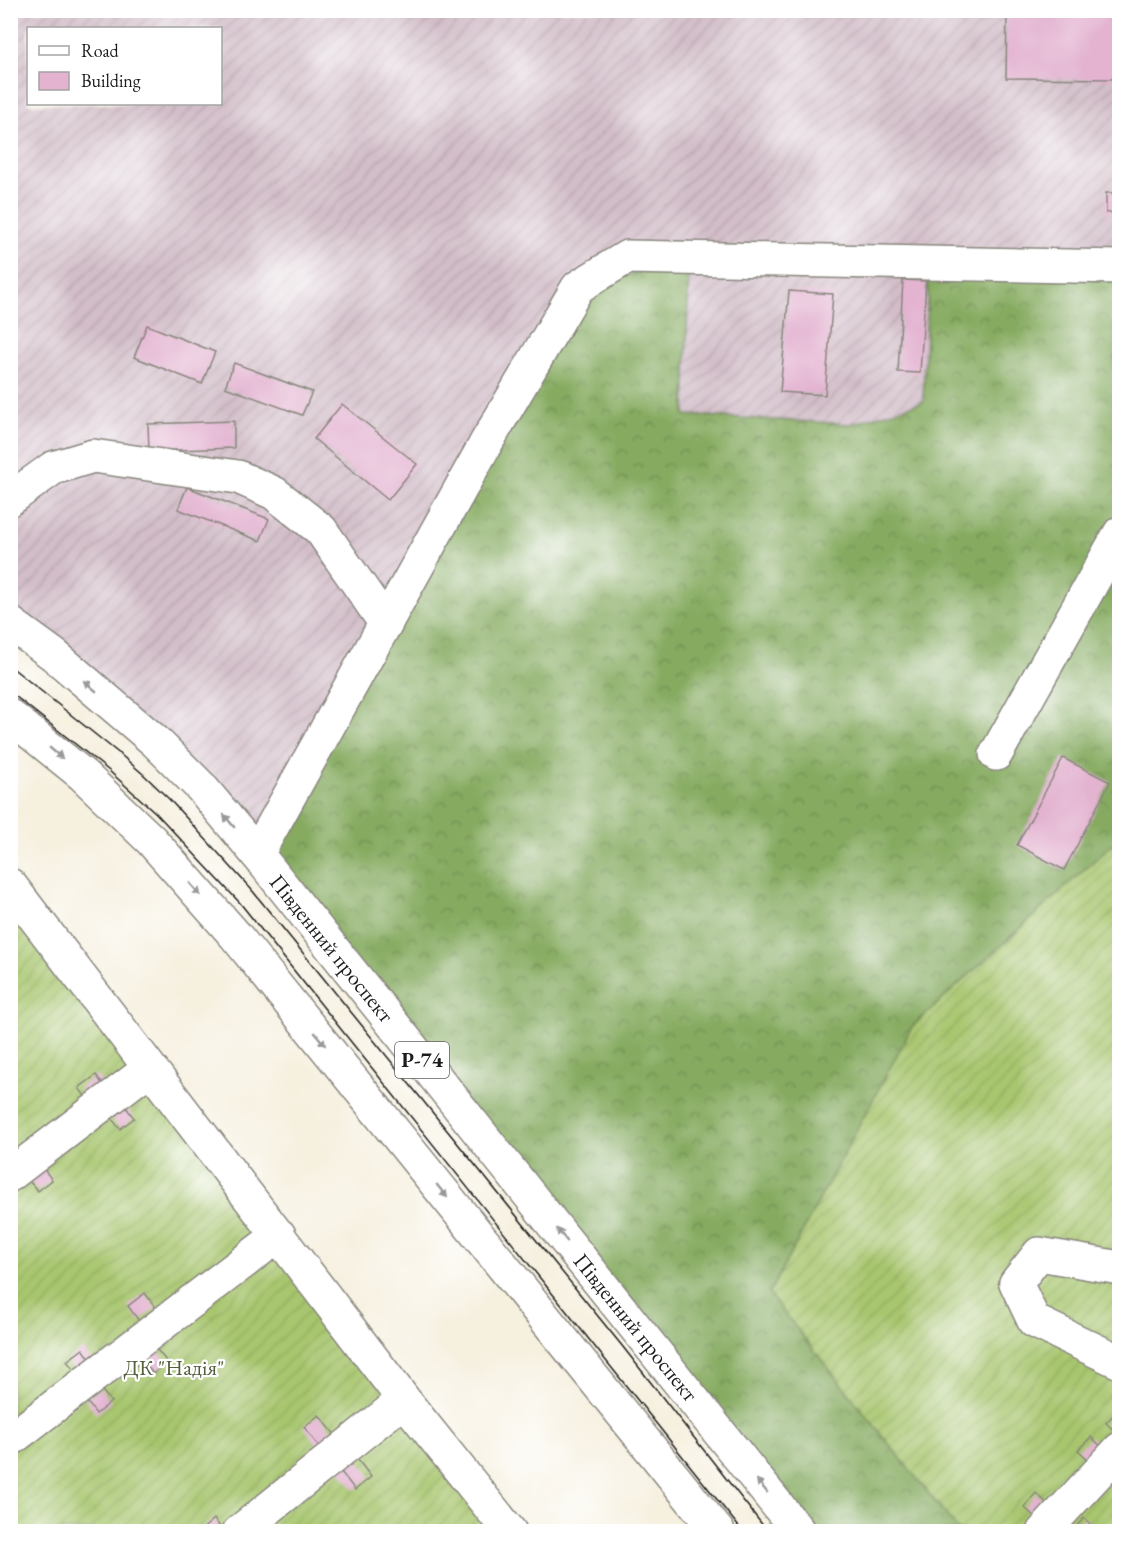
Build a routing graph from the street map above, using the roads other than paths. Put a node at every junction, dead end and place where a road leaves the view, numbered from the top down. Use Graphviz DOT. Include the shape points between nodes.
graph roads {
  1 [pos="1119,267"];
  2 [pos="10,499"];
  3 [pos="1119,533"];
  4 [pos="10,623"];
  5 [pos="386,624"];
  6 [pos="10,716"];
  7 [pos="996,754"];
  8 [pos="257,854"];
  9 [pos="10,885"];
  10 [pos="150,1068"];
  11 [pos="10,1176"];
  12 [pos="279,1235"];
  13 [pos="1119,1268"];
  14 [pos="1119,1362"];
  15 [pos="404,1401"];
  16 [pos="10,1440"];
  17 [pos="1119,1449"];
  18 [pos="239,1532"];
  19 [pos="510,1532"];
  20 [pos="718,1532"];
  21 [pos="799,1532"];
  22 [pos="1043,1532"];
  1 -- 5 [label="main road" via="627,257 578,287"];
  2 -- 5 [label="main road" via="53,468 93,456 238,477 273,493 321,530"];
  3 -- 7 [label="main road"];
  8 -- 4 [label="main road, Південний проспект / Р-74, one-way" via="201,787 156,742"];
  5 -- 8 [label="main road"];
  6 -- 20 [label="main road, one-way" via="84,775 151,840 228,927"];
  21 -- 8 [label="main road, Південний проспект / Р-74, one-way"];
  9 -- 10 [label="main road"];
  10 -- 11 [label="main road"];
  10 -- 12 [label="main road"];
  12 -- 15 [label="main road"];
  12 -- 16 [label="main road"];
  13 -- 14 [label="main road" via="1039,1254 1016,1284 1034,1321"];
  15 -- 18 [label="main road"];
  15 -- 19 [label="main road"];
  17 -- 22 [label="main road"];
}
